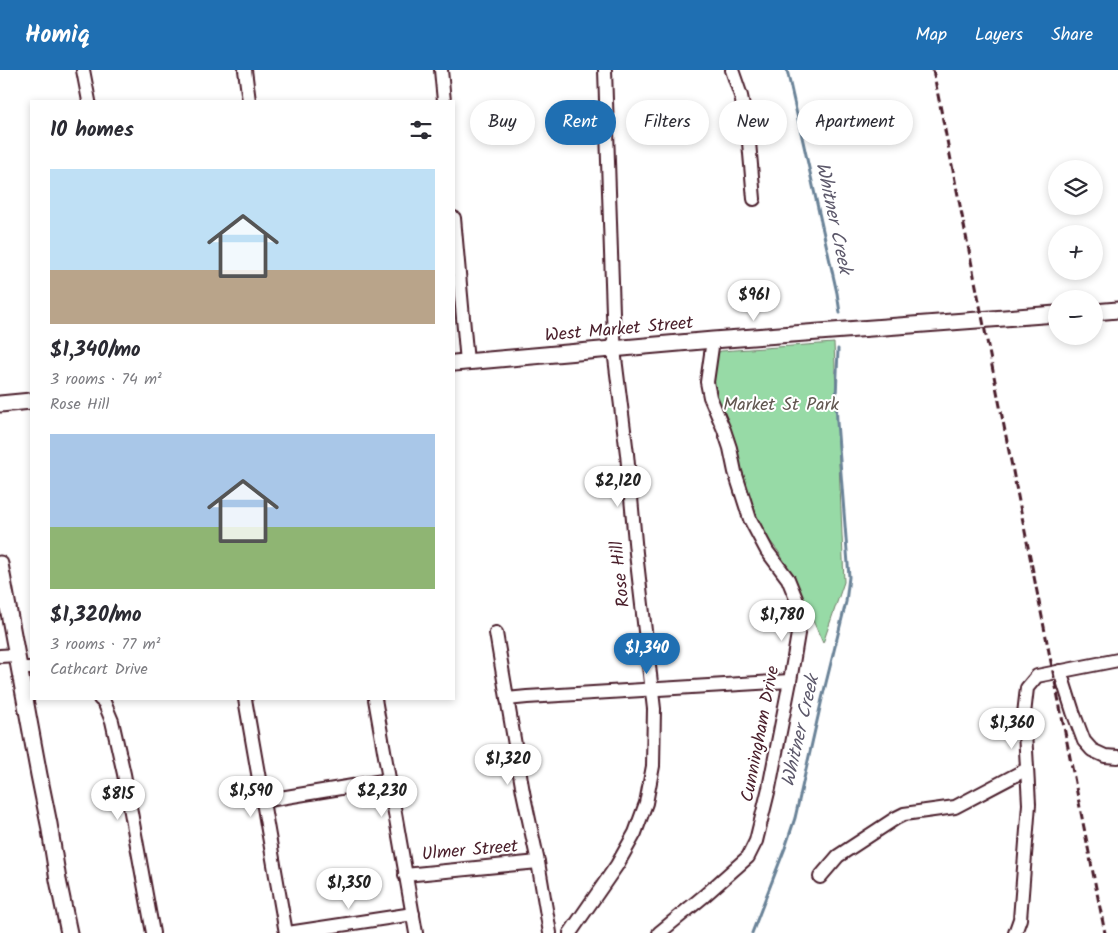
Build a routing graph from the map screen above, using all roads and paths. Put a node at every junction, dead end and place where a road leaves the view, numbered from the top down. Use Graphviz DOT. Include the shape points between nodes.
graph roads {
  1 [pos="83,70"];
  2 [pos="245,70"];
  3 [pos="441,70"];
  4 [pos="605,70"];
  5 [pos="732,70"];
  6 [pos="89,100"];
  7 [pos="249,100"];
  8 [pos="444,100"];
  9 [pos="754,199"];
  10 [pos="455,242"];
  11 [pos="1118,310"];
  12 [pos="1103,311"];
  13 [pos="1048,315"];
  14 [pos="713,340"];
  15 [pos="614,349"];
  16 [pos="460,362"];
  17 [pos="30,401"];
  18 [pos="0,404"];
  19 [pos="0,564"];
  20 [pos="496,633"];
  21 [pos="0,656"];
  22 [pos="1118,660"];
  23 [pos="22,664"];
  24 [pos="1060,671"];
  25 [pos="790,681"];
  26 [pos="652,688"];
  27 [pos="507,699"];
  28 [pos="101,700"];
  29 [pos="245,700"];
  30 [pos="375,700"];
  31 [pos="1118,757"];
  32 [pos="1027,770"];
  33 [pos="390,780"];
  34 [pos="262,801"];
  35 [pos="538,862"];
  36 [pos="405,875"];
  37 [pos="820,877"];
  38 [pos="413,914"];
  39 [pos="69,933"];
  40 [pos="153,933"];
  41 [pos="287,933"];
  42 [pos="416,933"];
  43 [pos="550,933"];
  44 [pos="570,933"];
  45 [pos="659,933"];
  46 [pos="1016,933"];
  1 -- 6 [label="street"];
  2 -- 7 [label="street"];
  3 -- 8 [label="street"];
  4 -- 15 [label="street, Rose Hill"];
  5 -- 9 [label="street" via="748,132"];
  10 -- 16 [label="street"];
  11 -- 12 [label="street"];
  13 -- 14 [label="street, West Market Street"];
  14 -- 15 [label="street, West Market Street"];
  14 -- 25 [label="street, Cunningham Drive" via="706,382 710,397 730,448 750,519 767,551 788,579 801,616"];
  15 -- 16 [label="street, West Market Street"];
  15 -- 26 [label="street, Rose Hill"];
  17 -- 18 [label="street"];
  19 -- 23 [label="street"];
  20 -- 27 [label="street"];
  21 -- 23 [label="street"];
  22 -- 24 [label="street"];
  23 -- 39 [label="street" via="38,775"];
  24 -- 31 [label="street" via="1084,741 1092,750"];
  24 -- 32 [label="street" via="1037,676 1027,688 1024,714"];
  25 -- 26 [label="street"];
  25 -- 45 [label="street, Cunningham Drive" via="769,788 756,841 748,857"];
  26 -- 27 [label="street"];
  26 -- 44 [label="street, Rose Hill" via="654,766 646,802 635,832 617,865"];
  27 -- 35 [label="street"];
  28 -- 40 [label="street" via="112,721 124,774"];
  29 -- 34 [label="street"];
  30 -- 33 [label="street"];
  32 -- 37 [label="street" via="955,807 896,818 838,856"];
  32 -- 46 [label="street" via="1029,804 1020,919"];
  33 -- 34 [label="street"];
  33 -- 36 [label="street"];
  34 -- 41 [label="street"];
  35 -- 36 [label="street, Ulmer Street"];
  35 -- 43 [label="street"];
  36 -- 38 [label="street"];
  38 -- 41 [label="street"];
  38 -- 42 [label="street"];
}
